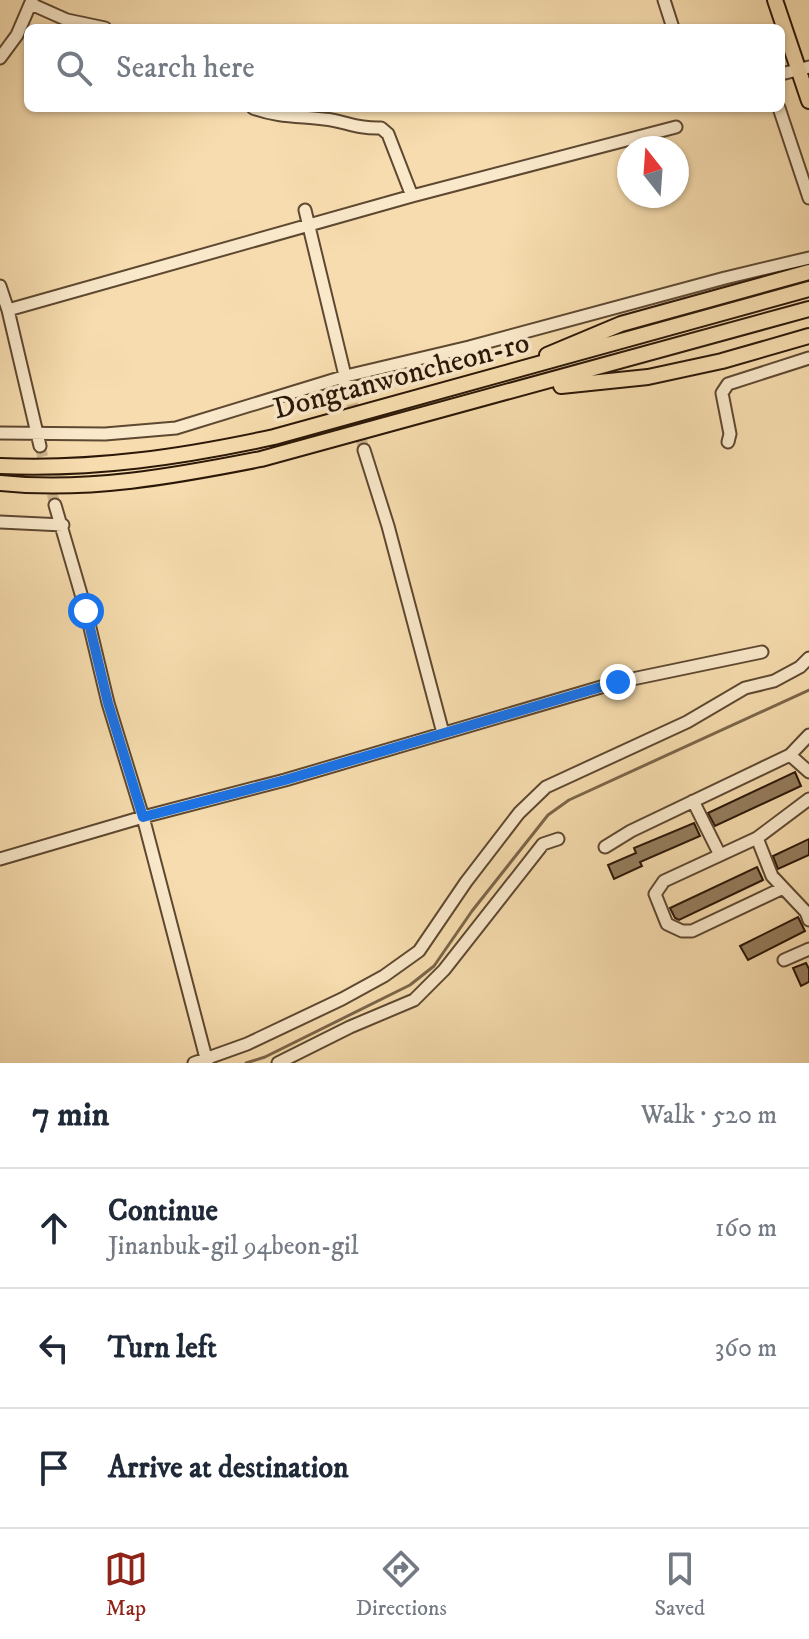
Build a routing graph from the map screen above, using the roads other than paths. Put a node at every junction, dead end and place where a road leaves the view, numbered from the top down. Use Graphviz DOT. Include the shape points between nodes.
graph roads {
  1 [pos="664,0"];
  2 [pos="775,0"];
  3 [pos="32,2"];
  4 [pos="86,24"];
  5 [pos="672,24"];
  6 [pos="0,58"];
  7 [pos="805,64"];
  8 [pos="785,72"];
  9 [pos="809,101"];
  10 [pos="264,112"];
  11 [pos="780,112"];
  12 [pos="676,127"];
  13 [pos="412,196"];
  14 [pos="809,198"];
  15 [pos="305,210"];
  16 [pos="309,226"];
  17 [pos="808,269"];
  18 [pos="0,286"];
  19 [pos="809,289"];
  20 [pos="809,309"];
  21 [pos="8,310"];
  22 [pos="809,336"];
  23 [pos="809,358"];
  24 [pos="499,376"];
  25 [pos="347,382"];
  26 [pos="505,393"];
  27 [pos="0,433"];
  28 [pos="38,439"];
  29 [pos="728,442"];
  30 [pos="364,450"];
  31 [pos="0,466"];
  32 [pos="0,483"];
  33 [pos="55,505"];
  34 [pos="0,522"];
  35 [pos="63,525"];
  36 [pos="762,652"];
  37 [pos="809,658"];
  38 [pos="443,733"];
  39 [pos="809,735"];
  40 [pos="790,755"];
  41 [pos="809,772"];
  42 [pos="809,799"];
  43 [pos="693,801"];
  44 [pos="143,817"];
  45 [pos="757,838"];
  46 [pos="558,839"];
  47 [pos="605,847"];
  48 [pos="720,855"];
  49 [pos="0,859"];
  50 [pos="783,888"];
  51 [pos="809,920"];
  52 [pos="809,949"];
  53 [pos="784,960"];
  54 [pos="207,1060"];
  55 [pos="286,1061"];
  56 [pos="194,1063"];
  1 -- 5 [label="street"];
  2 -- 7 [label="main road"];
  3 -- 4 [label="street"];
  3 -- 6 [label="street"];
  7 -- 8 [label="street"];
  7 -- 9 [label="main road"];
  10 -- 13 [label="street" via="381,128"];
  11 -- 14 [label="street"];
  12 -- 13 [label="street"];
  13 -- 16 [label="street"];
  15 -- 16 [label="street"];
  16 -- 21 [label="street"];
  16 -- 25 [label="street"];
  17 -- 24 [label="main road" via="621,324"];
  17 -- 25 [label="street" via="725,278"];
  18 -- 21 [label="street"];
  19 -- 24 [label="main road, Dongtanwoncheon-ro"];
  20 -- 26 [label="main road, Dongtanwoncheon-ro"];
  21 -- 28 [label="street"];
  22 -- 26 [label="main road" via="648,377"];
  23 -- 29 [label="street" via="728,384 722,393"];
  24 -- 31 [label="main road, Dongtanwoncheon-ro" via="202,453 75,467"];
  25 -- 28 [label="street" via="176,428"];
  26 -- 32 [label="main road, Dongtanwoncheon-ro" via="192,472 78,485"];
  27 -- 28 [label="street"];
  30 -- 38 [label="street"];
  33 -- 35 [label="street"];
  34 -- 35 [label="street"];
  35 -- 44 [label="street"];
  36 -- 38 [label="street" via="618,682"];
  37 -- 54 [label="street" via="774,681 745,688 687,722 546,787 519,813 419,951 342,999"];
  38 -- 44 [label="street"];
  39 -- 40 [label="street"];
  40 -- 41 [label="street"];
  40 -- 43 [label="street"];
  42 -- 45 [label="street"];
  43 -- 47 [label="street"];
  43 -- 48 [label="street"];
  44 -- 49 [label="street"];
  44 -- 54 [label="street"];
  45 -- 48 [label="street"];
  45 -- 50 [label="street" via="772,876"];
  46 -- 55 [label="street" via="543,844 444,970 414,1000"];
  48 -- 50 [label="street" via="664,881 655,894 667,924 692,931"];
  50 -- 51 [label="street"];
  52 -- 53 [label="street"];
  54 -- 56 [label="street"];
}
